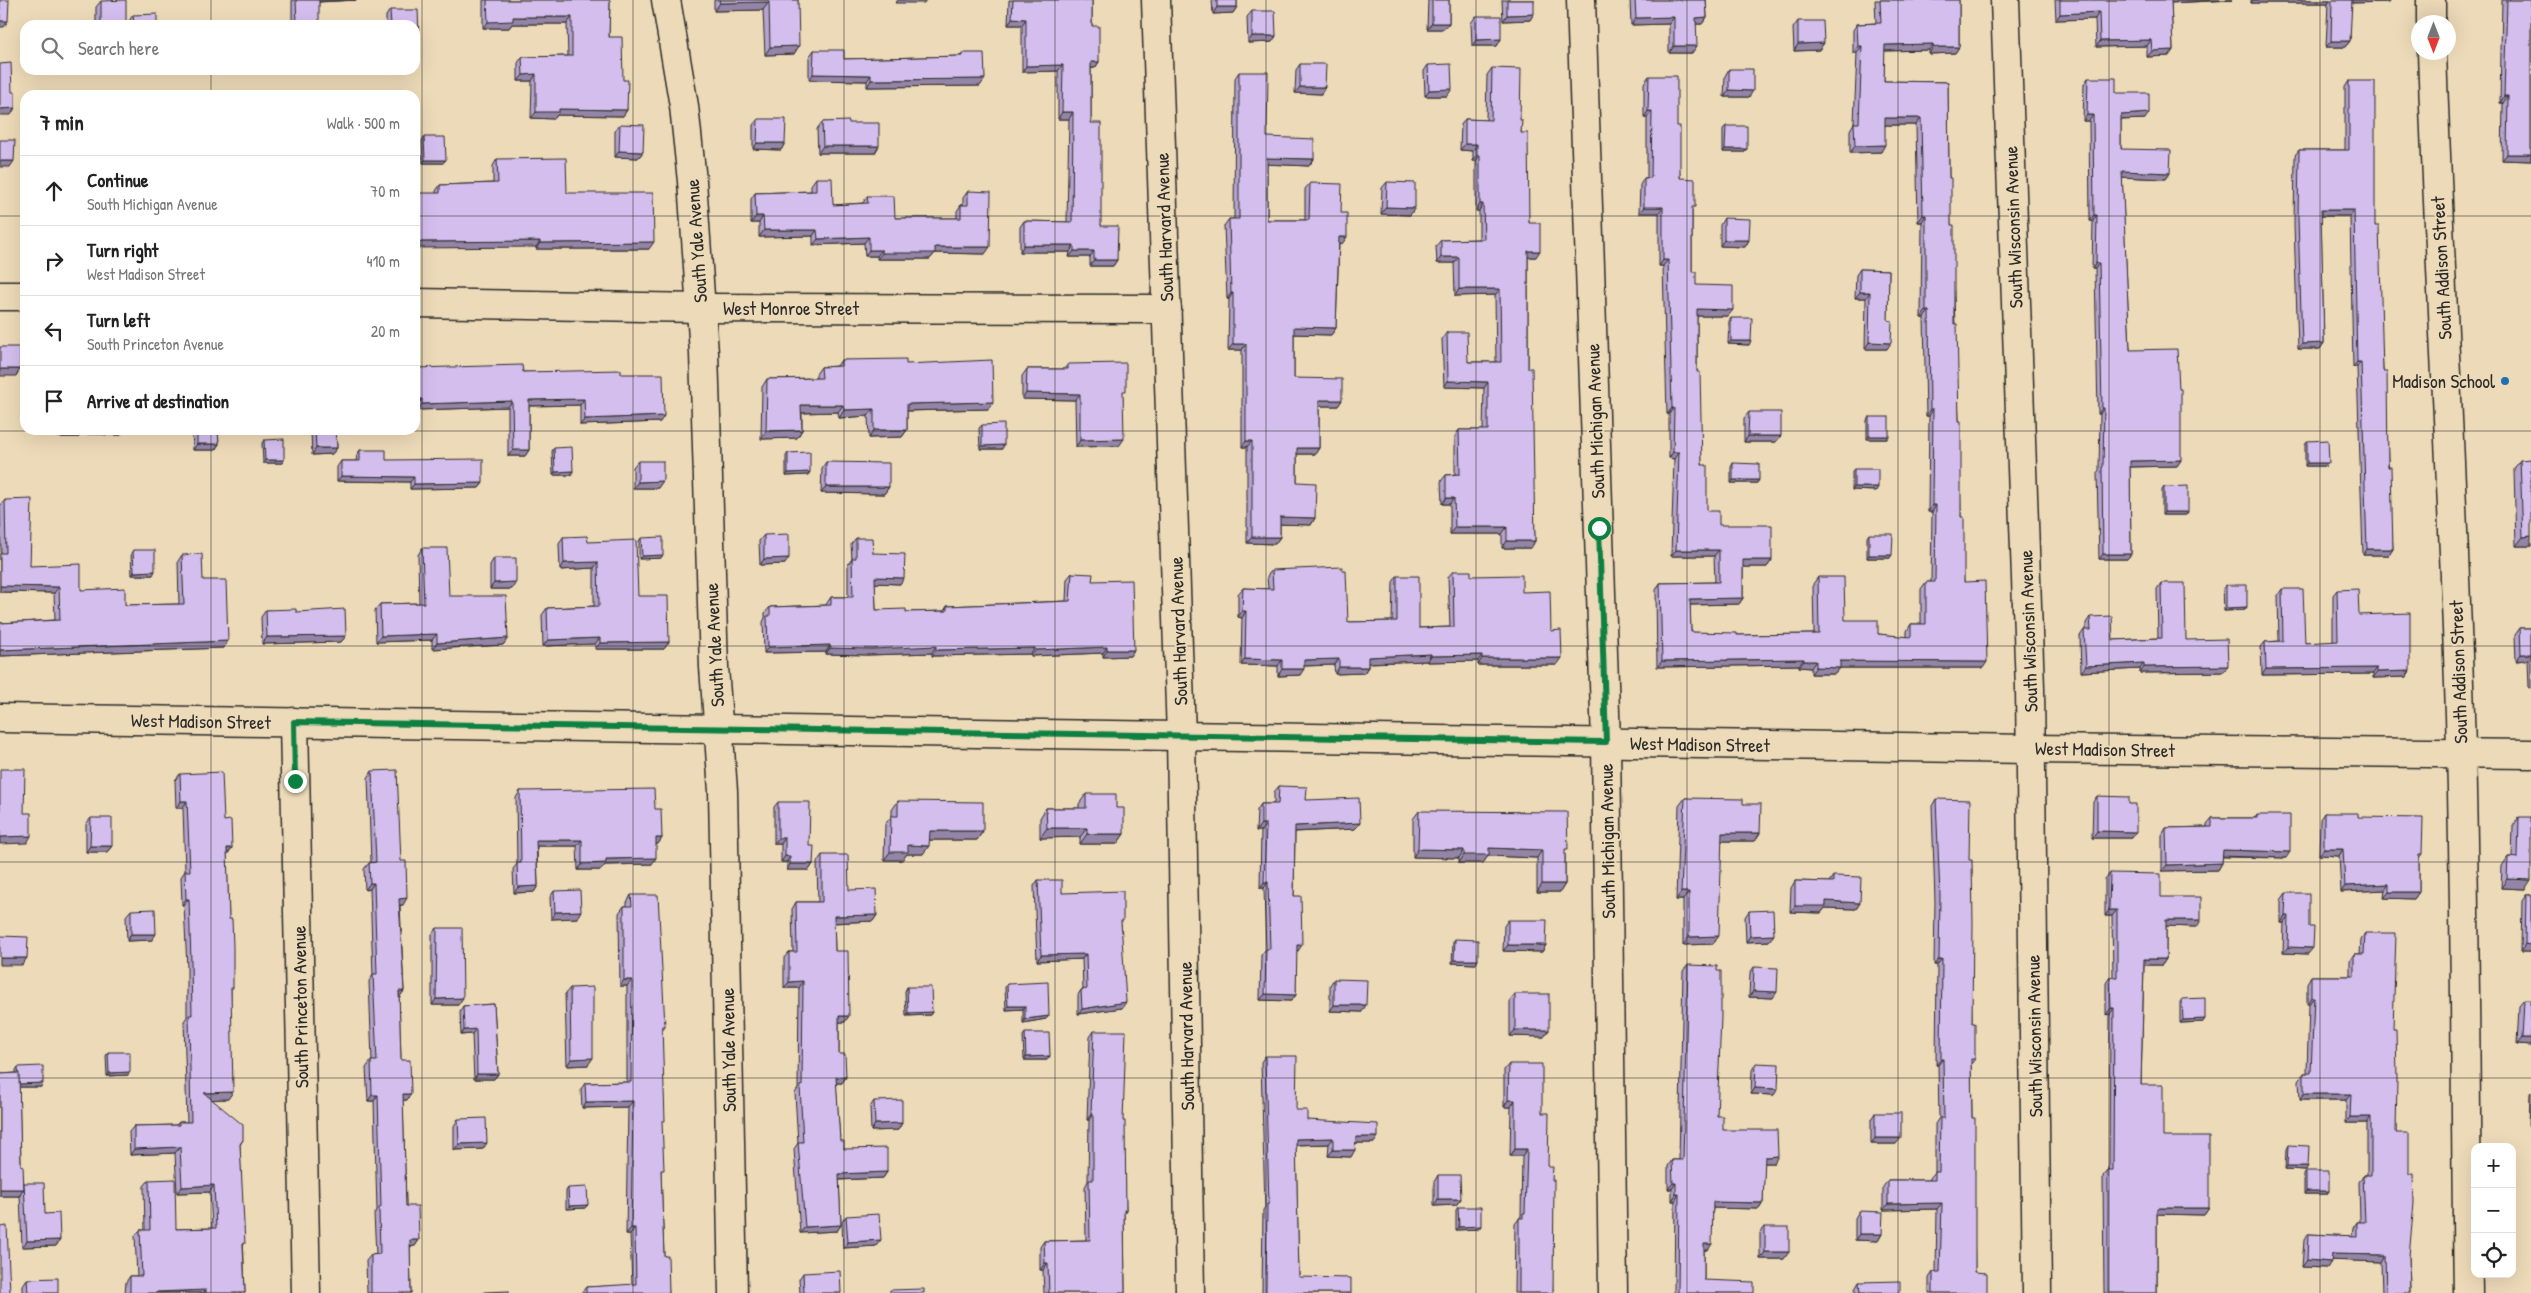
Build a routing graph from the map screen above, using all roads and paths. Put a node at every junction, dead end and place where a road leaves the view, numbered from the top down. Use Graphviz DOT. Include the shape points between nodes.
graph roads {
  1 [pos="666,0"];
  2 [pos="1156,0"];
  3 [pos="1581,0"];
  4 [pos="2005,0"];
  5 [pos="2431,0"];
  6 [pos="2431,15"];
  7 [pos="2432,60"];
  8 [pos="0,296"];
  9 [pos="20,296"];
  10 [pos="420,303"];
  11 [pos="701,308"];
  12 [pos="1167,309"];
  13 [pos="0,718"];
  14 [pos="294,722"];
  15 [pos="718,729"];
  16 [pos="1181,736"];
  17 [pos="1606,742"];
  18 [pos="2030,749"];
  19 [pos="2461,752"];
  20 [pos="2531,754"];
  21 [pos="306,1293"];
  22 [pos="734,1293"];
  23 [pos="1190,1293"];
  24 [pos="1613,1293"];
  25 [pos="2037,1293"];
  26 [pos="2468,1293"];
  1 -- 11 [label="street, South Yale Avenue" via="685,116"];
  2 -- 12 [label="street, South Harvard Avenue"];
  3 -- 17 [label="street, South Michigan Avenue"];
  4 -- 18 [label="street, South Wisconsin Avenue"];
  5 -- 6 [label="street"];
  7 -- 19 [label="street, South Addison Street"];
  8 -- 9 [label="street"];
  10 -- 11 [label="street, West Monroe Street"];
  11 -- 12 [label="street, West Monroe Street"];
  11 -- 15 [label="street, South Yale Avenue"];
  12 -- 16 [label="street, South Harvard Avenue"];
  13 -- 14 [label="street, West Madison Street"];
  14 -- 15 [label="street, West Madison Street"];
  14 -- 21 [label="street, South Princeton Avenue"];
  15 -- 16 [label="street, West Madison Street"];
  15 -- 22 [label="street, South Yale Avenue" via="723,791"];
  16 -- 17 [label="street, West Madison Street"];
  16 -- 23 [label="street, South Harvard Avenue"];
  17 -- 18 [label="street, West Madison Street"];
  17 -- 24 [label="street, South Michigan Avenue"];
  18 -- 19 [label="street, West Madison Street"];
  18 -- 25 [label="street, South Wisconsin Avenue"];
  19 -- 20 [label="street, West Madison Street"];
  19 -- 26 [label="street, South Addison Street"];
}
